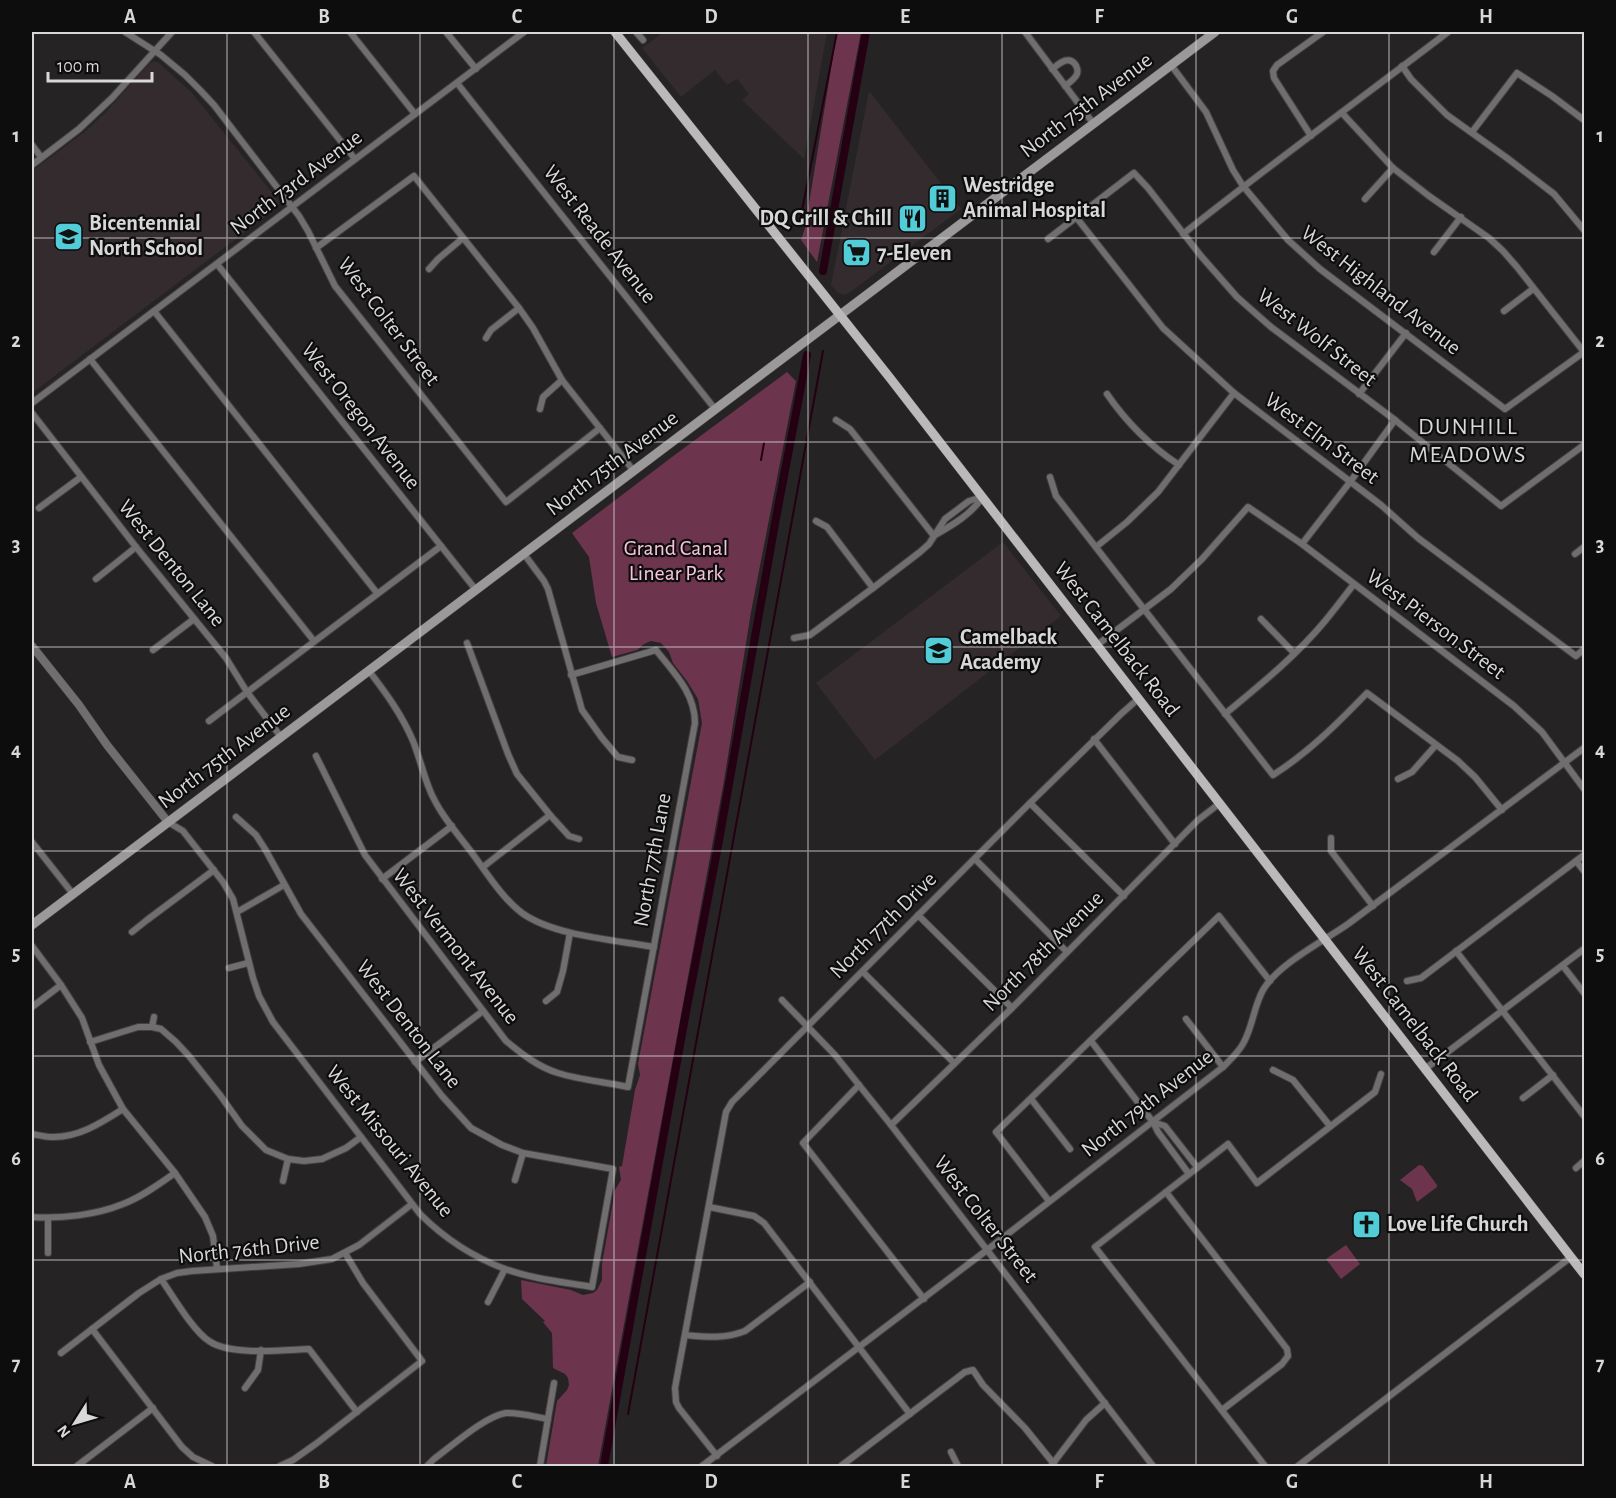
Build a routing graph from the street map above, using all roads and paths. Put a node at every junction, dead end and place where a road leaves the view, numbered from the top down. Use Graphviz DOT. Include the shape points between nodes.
graph roads {
  1 [pos="124,32"];
  2 [pos="172,32"];
  3 [pos="254,32"];
  4 [pos="351,32"];
  5 [pos="446,32"];
  6 [pos="524,32"];
  7 [pos="615,32"];
  8 [pos="636,32"];
  9 [pos="1026,32"];
  10 [pos="1215,32"];
  11 [pos="1323,32"];
  12 [pos="1448,32"];
  13 [pos="1203,35"];
  14 [pos="642,40"];
  15 [pos="155,50"];
  16 [pos="1171,65"];
  17 [pos="1402,66"];
  18 [pos="476,69"];
  19 [pos="1053,69"];
  20 [pos="457,83"];
  21 [pos="1065,86"];
  22 [pos="1342,112"];
  23 [pos="415,114"];
  24 [pos="1584,120"];
  25 [pos="1094,123"];
  26 [pos="1472,132"];
  27 [pos="1311,136"];
  28 [pos="32,145"];
  29 [pos="41,157"];
  30 [pos="355,159"];
  31 [pos="32,165"];
  32 [pos="1393,168"];
  33 [pos="1243,186"];
  34 [pos="1365,199"];
  35 [pos="292,207"];
  36 [pos="1076,217"];
  37 [pos="1461,217"];
  38 [pos="1584,231"];
  39 [pos="1183,234"];
  40 [pos="464,238"];
  41 [pos="1048,239"];
  42 [pos="316,248"];
  43 [pos="1434,252"];
  44 [pos="217,264"];
  45 [pos="429,268"];
  46 [pos="1533,289"];
  47 [pos="519,308"];
  48 [pos="154,311"];
  49 [pos="1504,311"];
  50 [pos="840,315"];
  51 [pos="1406,333"];
  52 [pos="486,338"];
  53 [pos="1584,352"];
  54 [pos="90,359"];
  55 [pos="562,380"];
  56 [pos="1234,393"];
  57 [pos="1107,394"];
  58 [pos="1359,394"];
  59 [pos="32,403"];
  60 [pos="540,409"];
  61 [pos="715,409"];
  62 [pos="32,413"];
  63 [pos="836,420"];
  64 [pos="1395,420"];
  65 [pos="600,428"];
  66 [pos="1584,445"];
  67 [pos="1179,465"];
  68 [pos="633,470"];
  69 [pos="81,477"];
  70 [pos="1050,477"];
  71 [pos="1350,482"];
  72 [pos="982,497"];
  73 [pos="39,508"];
  74 [pos="816,521"];
  75 [pos="934,536"];
  76 [pos="1302,544"];
  77 [pos="441,546"];
  78 [pos="136,547"];
  79 [pos="1096,547"];
  80 [pos="1584,547"];
  81 [pos="524,554"];
  82 [pos="1575,554"];
  83 [pos="96,579"];
  84 [pos="1354,584"];
  85 [pos="873,588"];
  86 [pos="476,590"];
  87 [pos="377,593"];
  88 [pos="1145,609"];
  89 [pos="194,619"];
  90 [pos="1261,620"];
  91 [pos="794,638"];
  92 [pos="314,641"];
  93 [pos="467,644"];
  94 [pos="1097,645"];
  95 [pos="32,646"];
  96 [pos="1584,649"];
  97 [pos="153,650"];
  98 [pos="1294,653"];
  99 [pos="369,671"];
  100 [pos="571,675"];
  101 [pos="247,692"];
  102 [pos="1138,699"];
  103 [pos="1225,714"];
  104 [pos="208,721"];
  105 [pos="281,737"];
  106 [pos="1094,739"];
  107 [pos="1436,745"];
  108 [pos="1584,748"];
  109 [pos="316,756"];
  110 [pos="632,760"];
  111 [pos="1565,762"];
  112 [pos="1398,779"];
  113 [pos="1584,789"];
  114 [pos="1030,803"];
  115 [pos="1220,803"];
  116 [pos="1502,810"];
  117 [pos="549,815"];
  118 [pos="236,817"];
  119 [pos="168,822"];
  120 [pos="452,826"];
  121 [pos="1331,838"];
  122 [pos="579,839"];
  123 [pos="32,842"];
  124 [pos="1175,844"];
  125 [pos="1584,855"];
  126 [pos="975,859"];
  127 [pos="1576,861"];
  128 [pos="483,867"];
  129 [pos="214,870"];
  130 [pos="1584,871"];
  131 [pos="382,879"];
  132 [pos="285,885"];
  133 [pos="73,894"];
  134 [pos="1124,896"];
  135 [pos="1373,906"];
  136 [pos="237,912"];
  137 [pos="918,915"];
  138 [pos="32,925"];
  139 [pos="132,933"];
  140 [pos="570,933"];
  141 [pos="1324,939"];
  142 [pos="32,946"];
  143 [pos="654,947"];
  144 [pos="1584,949"];
  145 [pos="1456,951"];
  146 [pos="1067,952"];
  147 [pos="249,963"];
  148 [pos="1563,966"];
  149 [pos="229,968"];
  150 [pos="863,972"];
  151 [pos="1270,981"];
  152 [pos="1407,981"];
  153 [pos="61,985"];
  154 [pos="1584,993"];
  155 [pos="782,1000"];
  156 [pos="546,1001"];
  157 [pos="32,1007"];
  158 [pos="1011,1008"];
  159 [pos="483,1011"];
  160 [pos="1503,1011"];
  161 [pos="154,1017"];
  162 [pos="1186,1019"];
  163 [pos="808,1026"];
  164 [pos="152,1027"];
  165 [pos="1091,1041"];
  166 [pos="90,1042"];
  167 [pos="415,1062"];
  168 [pos="954,1063"];
  169 [pos="1223,1067"];
  170 [pos="1425,1069"];
  171 [pos="1273,1070"];
  172 [pos="1381,1074"];
  173 [pos="1553,1075"];
  174 [pos="859,1086"];
  175 [pos="628,1087"];
  176 [pos="1524,1098"];
  177 [pos="1031,1099"];
  178 [pos="123,1109"];
  179 [pos="1584,1116"];
  180 [pos="1153,1122"];
  181 [pos="891,1125"];
  182 [pos="1330,1126"];
  183 [pos="32,1134"];
  184 [pos="361,1137"];
  185 [pos="1070,1149"];
  186 [pos="523,1153"];
  187 [pos="288,1159"];
  188 [pos="1584,1161"];
  189 [pos="1197,1167"];
  190 [pos="1576,1168"];
  191 [pos="176,1173"];
  192 [pos="1189,1174"];
  193 [pos="515,1180"];
  194 [pos="283,1181"];
  195 [pos="1166,1192"];
  196 [pos="1049,1201"];
  197 [pos="412,1204"];
  198 [pos="709,1207"];
  199 [pos="32,1217"];
  200 [pos="48,1218"];
  201 [pos="987,1250"];
  202 [pos="48,1253"];
  203 [pos="345,1253"];
  204 [pos="1571,1257"];
  205 [pos="217,1268"];
  206 [pos="506,1269"];
  207 [pos="1584,1274"];
  208 [pos="161,1279"];
  209 [pos="810,1282"];
  210 [pos="592,1287"];
  211 [pos="924,1299"];
  212 [pos="488,1302"];
  213 [pos="92,1329"];
  214 [pos="685,1335"];
  215 [pos="859,1347"];
  216 [pos="261,1350"];
  217 [pos="61,1353"];
  218 [pos="554,1383"];
  219 [pos="245,1388"];
  220 [pos="1105,1403"];
  221 [pos="153,1408"];
  222 [pos="1222,1410"];
  223 [pos="357,1412"];
  224 [pos="910,1413"];
  225 [pos="548,1419"];
  226 [pos="951,1452"];
  227 [pos="717,1456"];
  228 [pos="86,1460"];
  229 [pos="1052,1465"];
  230 [pos="77,1467"];
  231 [pos="92,1467"];
  232 [pos="212,1467"];
  233 [pos="280,1467"];
  234 [pos="427,1467"];
  235 [pos="540,1467"];
  236 [pos="702,1467"];
  237 [pos="841,1467"];
  238 [pos="958,1467"];
  239 [pos="1153,1467"];
  240 [pos="1264,1467"];
  241 [pos="1298,1467"];
  1 -- 15 [label="street, West Colter Street"];
  2 -- 15 [label="street"];
  3 -- 30 [label="street"];
  4 -- 23 [label="street"];
  5 -- 18 [label="street"];
  6 -- 18 [label="street, North 73rd Avenue"];
  7 -- 50 [label="main road, West Camelback Road"];
  8 -- 14 [label="street"];
  9 -- 19 [label="street"];
  10 -- 13 [label="main road, North 75th Avenue"];
  11 -- 27 [label="street" via="1273,71"];
  12 -- 17 [label="street"];
  13 -- 16 [label="main road, North 75th Avenue"];
  15 -- 29 [label="street" via="79,129"];
  15 -- 35 [label="street, West Colter Street" via="214,105"];
  16 -- 25 [label="main road, North 75th Avenue"];
  16 -- 33 [label="street, West Highland Avenue" via="1206,112"];
  17 -- 22 [label="street"];
  17 -- 26 [label="street" via="1447,115"];
  18 -- 20 [label="street, North 73rd Avenue"];
  19 -- 21 [label="street"];
  19 -- 21 [label="street" via="1067,60 1075,64 1077,75"];
  20 -- 23 [label="street, North 73rd Avenue"];
  20 -- 61 [label="street, West Reade Avenue"];
  21 -- 25 [label="street"];
  22 -- 27 [label="street"];
  22 -- 32 [label="street"];
  23 -- 30 [label="street, North 73rd Avenue"];
  24 -- 26 [label="street" via="1517,74"];
  25 -- 50 [label="main road, North 75th Avenue"];
  26 -- 38 [label="street" via="1554,194"];
  27 -- 33 [label="street"];
  28 -- 29 [label="street"];
  29 -- 31 [label="street"];
  30 -- 35 [label="street, North 73rd Avenue"];
  32 -- 34 [label="street"];
  32 -- 37 [label="street"];
  33 -- 39 [label="street"];
  33 -- 51 [label="street, West Highland Avenue" via="1301,253"];
  35 -- 42 [label="street, West Colter Street"];
  35 -- 44 [label="street, North 73rd Avenue"];
  36 -- 39 [label="street, West Wolf Street" via="1134,173"];
  36 -- 41 [label="street"];
  36 -- 56 [label="street, West Elm Street" via="1163,328"];
  37 -- 43 [label="street"];
  37 -- 46 [label="street" via="1490,238"];
  39 -- 58 [label="street, West Wolf Street" via="1237,297"];
  40 -- 42 [label="street" via="414,176"];
  40 -- 45 [label="street"];
  40 -- 47 [label="street"];
  42 -- 65 [label="street, West Colter Street" via="335,286 506,501"];
  44 -- 48 [label="street, North 73rd Avenue"];
  44 -- 77 [label="street, West Oregon Avenue"];
  46 -- 49 [label="street"];
  46 -- 53 [label="street"];
  47 -- 52 [label="street"];
  47 -- 55 [label="street"];
  48 -- 54 [label="street, North 73rd Avenue"];
  48 -- 87 [label="street"];
  50 -- 61 [label="main road, North 75th Avenue"];
  50 -- 72 [label="main road, West Camelback Road"];
  51 -- 53 [label="street, West Highland Avenue" via="1505,409"];
  51 -- 58 [label="street"];
  54 -- 59 [label="street, North 73rd Avenue"];
  54 -- 92 [label="street"];
  55 -- 60 [label="street" via="543,397"];
  55 -- 65 [label="street"];
  56 -- 67 [label="street"];
  56 -- 71 [label="street, West Elm Street"];
  57 -- 67 [label="street" via="1138,434"];
  58 -- 64 [label="street, West Wolf Street"];
  61 -- 68 [label="main road, North 75th Avenue"];
  62 -- 69 [label="street, West Denton Lane"];
  63 -- 75 [label="street" via="850,429"];
  64 -- 66 [label="street, West Wolf Street" via="1501,506"];
  64 -- 71 [label="street"];
  65 -- 68 [label="street"];
  67 -- 79 [label="street" via="1158,492"];
  68 -- 81 [label="main road, North 75th Avenue"];
  69 -- 73 [label="street"];
  69 -- 78 [label="street, West Denton Lane"];
  70 -- 79 [label="street" via="1056,496"];
  71 -- 76 [label="street"];
  71 -- 96 [label="street, West Elm Street" via="1575,656"];
  72 -- 75 [label="street" via="975,508"];
  72 -- 94 [label="main road, West Camelback Road"];
  74 -- 85 [label="street" via="827,527"];
  75 -- 85 [label="street" via="921,552"];
  76 -- 84 [label="street, West Pierson Street"];
  76 -- 88 [label="street, West Pierson Street" via="1248,507 1203,559"];
  77 -- 86 [label="street, West Oregon Avenue"];
  77 -- 87 [label="street"];
  78 -- 83 [label="street"];
  78 -- 89 [label="street, West Denton Lane"];
  79 -- 88 [label="street"];
  80 -- 82 [label="street"];
  81 -- 86 [label="main road, North 75th Avenue"];
  81 -- 100 [label="street" via="548,589"];
  84 -- 98 [label="street"];
  84 -- 111 [label="street, West Pierson Street" via="1514,705"];
  85 -- 91 [label="street" via="810,635"];
  86 -- 99 [label="main road, North 75th Avenue"];
  87 -- 92 [label="street"];
  88 -- 94 [label="street"];
  88 -- 103 [label="street"];
  89 -- 97 [label="street"];
  89 -- 101 [label="street, West Denton Lane"];
  90 -- 98 [label="street"];
  92 -- 101 [label="street"];
  93 -- 117 [label="street" via="508,754"];
  94 -- 102 [label="main road, West Camelback Road"];
  95 -- 119 [label="street, West Missouri Avenue"];
  98 -- 103 [label="street"];
  99 -- 105 [label="main road, North 75th Avenue"];
  99 -- 120 [label="street" via="404,720 430,790"];
  100 -- 110 [label="street" via="588,720 618,757"];
  100 -- 143 [label="street, North 77th Lane" via="656,650 694,704 695,723"];
  101 -- 104 [label="street"];
  101 -- 105 [label="street, West Denton Lane"];
  102 -- 106 [label="street, North 77th Drive"];
  102 -- 115 [label="main road, West Camelback Road"];
  103 -- 107 [label="street" via="1273,775 1292,763 1367,693"];
  105 -- 119 [label="main road, North 75th Avenue"];
  106 -- 114 [label="street, North 77th Drive"];
  106 -- 124 [label="street"];
  107 -- 112 [label="street" via="1412,772"];
  107 -- 116 [label="street" via="1475,777"];
  108 -- 111 [label="street, North 79th Avenue"];
  109 -- 131 [label="street, West Vermont Avenue" via="358,842"];
  111 -- 113 [label="street, West Pierson Street"];
  111 -- 116 [label="street, North 79th Avenue"];
  114 -- 126 [label="street, North 77th Drive"];
  114 -- 134 [label="street"];
  115 -- 124 [label="street, North 78th Avenue"];
  115 -- 141 [label="main road, West Camelback Road"];
  116 -- 135 [label="street, North 79th Avenue"];
  117 -- 122 [label="street" via="569,836"];
  117 -- 128 [label="street"];
  118 -- 132 [label="street, West Denton Lane" via="256,835"];
  119 -- 129 [label="street, West Missouri Avenue" via="183,831"];
  119 -- 133 [label="main road, North 75th Avenue"];
  120 -- 128 [label="street"];
  120 -- 131 [label="street"];
  121 -- 135 [label="street" via="1331,851"];
  123 -- 133 [label="street"];
  124 -- 134 [label="street, North 78th Avenue"];
  125 -- 127 [label="street"];
  126 -- 137 [label="street, North 77th Drive"];
  126 -- 146 [label="street"];
  127 -- 130 [label="street"];
  127 -- 145 [label="street"];
  128 -- 140 [label="street" via="522,912"];
  129 -- 136 [label="street, West Missouri Avenue"];
  129 -- 139 [label="street"];
  131 -- 159 [label="street, West Vermont Avenue"];
  132 -- 136 [label="street"];
  132 -- 167 [label="street, West Denton Lane" via="301,914"];
  133 -- 138 [label="main road, North 75th Avenue"];
  134 -- 146 [label="street, North 78th Avenue"];
  135 -- 141 [label="street, North 79th Avenue"];
  136 -- 147 [label="street, West Missouri Avenue"];
  137 -- 150 [label="street, North 77th Drive"];
  137 -- 158 [label="street"];
  140 -- 143 [label="street"];
  140 -- 156 [label="street" via="557,992"];
  141 -- 151 [label="street, North 79th Avenue"];
  141 -- 170 [label="main road, West Camelback Road"];
  142 -- 153 [label="street"];
  143 -- 175 [label="street, North 77th Lane"];
  144 -- 148 [label="street"];
  145 -- 152 [label="street" via="1421,978"];
  145 -- 160 [label="street"];
  146 -- 158 [label="street, North 78th Avenue"];
  147 -- 149 [label="street"];
  147 -- 184 [label="street, West Missouri Avenue" via="273,1022"];
  148 -- 154 [label="street"];
  148 -- 160 [label="street"];
  150 -- 163 [label="street, North 77th Drive"];
  150 -- 168 [label="street"];
  151 -- 165 [label="street" via="1219,916"];
  151 -- 169 [label="street, North 79th Avenue" via="1244,1042"];
  153 -- 157 [label="street"];
  153 -- 166 [label="street" via="82,1018"];
  155 -- 163 [label="street, West Colter Street"];
  158 -- 168 [label="street, North 78th Avenue"];
  159 -- 167 [label="street"];
  159 -- 175 [label="street, West Vermont Avenue" via="506,1041 541,1066"];
  160 -- 170 [label="street"];
  160 -- 173 [label="street"];
  161 -- 164 [label="street"];
  162 -- 169 [label="street"];
  163 -- 174 [label="street, West Colter Street"];
  163 -- 198 [label="street, North 77th Drive" via="728,1107"];
  164 -- 166 [label="street" via="138,1027"];
  164 -- 187 [label="street" via="161,1029 176,1042 242,1126 266,1150"];
  165 -- 177 [label="street"];
  165 -- 180 [label="street"];
  166 -- 178 [label="street"];
  167 -- 186 [label="street, West Denton Lane" via="471,1128"];
  168 -- 181 [label="street, North 78th Avenue"];
  169 -- 180 [label="street, North 79th Avenue"];
  170 -- 204 [label="main road, West Camelback Road"];
  171 -- 182 [label="street" via="1293,1080"];
  172 -- 182 [label="street" via="1374,1092"];
  173 -- 176 [label="street"];
  173 -- 179 [label="street"];
  174 -- 181 [label="street, West Colter Street"];
  174 -- 211 [label="street" via="803,1143"];
  177 -- 185 [label="street"];
  177 -- 196 [label="street" via="996,1132"];
  178 -- 183 [label="street" via="75,1134"];
  178 -- 191 [label="street"];
  180 -- 189 [label="street" via="1165,1126"];
  180 -- 192 [label="street"];
  180 -- 196 [label="street, North 79th Avenue"];
  181 -- 201 [label="street, West Colter Street"];
  182 -- 189 [label="street" via="1257,1183 1228,1144"];
  184 -- 187 [label="street" via="322,1159"];
  184 -- 197 [label="street, West Missouri Avenue"];
  186 -- 193 [label="street"];
  186 -- 210 [label="street, West Denton Lane" via="614,1169"];
  187 -- 194 [label="street"];
  188 -- 190 [label="street"];
  189 -- 192 [label="street"];
  191 -- 200 [label="street" via="124,1204"];
  191 -- 205 [label="street" via="205,1217 213,1236"];
  192 -- 195 [label="street"];
  195 -- 222 [label="street" via="1287,1349 1288,1356 1282,1364"];
  195 -- 222 [label="street" via="1095,1247"];
  196 -- 201 [label="street, North 79th Avenue"];
  197 -- 203 [label="street, North 76th Drive"];
  197 -- 206 [label="street, West Missouri Avenue" via="447,1238"];
  198 -- 209 [label="street" via="759,1219"];
  198 -- 214 [label="street"];
  199 -- 200 [label="street"];
  200 -- 202 [label="street"];
  201 -- 211 [label="street, North 79th Avenue"];
  201 -- 220 [label="street, West Colter Street"];
  203 -- 205 [label="street, North 76th Drive" via="318,1262"];
  203 -- 223 [label="street" via="422,1361"];
  204 -- 207 [label="main road, West Camelback Road"];
  204 -- 241 [label="street"];
  205 -- 208 [label="street, North 76th Drive"];
  206 -- 210 [label="street, West Missouri Avenue"];
  206 -- 212 [label="street"];
  208 -- 213 [label="street, North 76th Drive"];
  208 -- 216 [label="street" via="209,1342 225,1349"];
  209 -- 214 [label="street" via="745,1331 712,1338"];
  209 -- 215 [label="street"];
  211 -- 215 [label="street, North 79th Avenue"];
  213 -- 217 [label="street, North 76th Drive"];
  213 -- 221 [label="street"];
  214 -- 227 [label="street" via="676,1402"];
  215 -- 224 [label="street"];
  215 -- 227 [label="street, North 79th Avenue"];
  216 -- 219 [label="street" via="258,1370"];
  216 -- 223 [label="street" via="309,1349"];
  218 -- 225 [label="street"];
  220 -- 229 [label="street" via="1080,1427"];
  220 -- 239 [label="street, West Colter Street"];
  221 -- 228 [label="street"];
  221 -- 232 [label="street" via="182,1447"];
  222 -- 240 [label="street"];
  223 -- 233 [label="street"];
  224 -- 229 [label="street" via="973,1370 1026,1428"];
  224 -- 237 [label="street"];
  225 -- 234 [label="street" via="509,1413 496,1416"];
  225 -- 235 [label="street"];
  226 -- 238 [label="street"];
  227 -- 236 [label="street, North 79th Avenue"];
  228 -- 230 [label="street"];
  228 -- 231 [label="street"];
}
